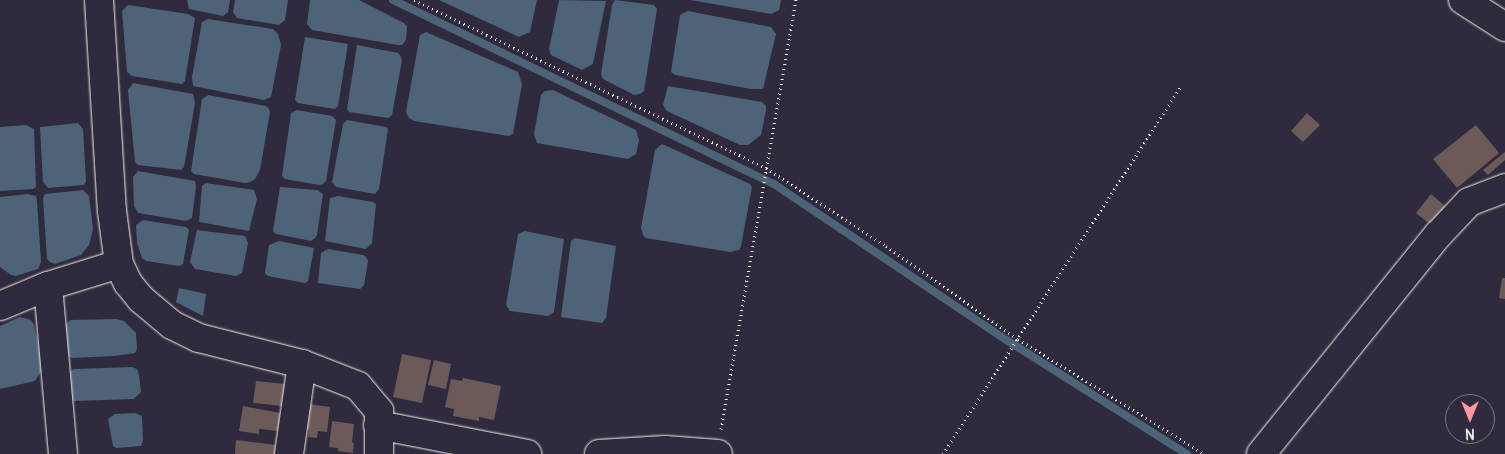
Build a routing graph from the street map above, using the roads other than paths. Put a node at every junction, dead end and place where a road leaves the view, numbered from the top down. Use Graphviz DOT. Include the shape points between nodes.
graph roads {
  1 [pos="99,0"];
  2 [pos="1463,0"];
  3 [pos="1505,27"];
  4 [pos="1505,188"];
  5 [pos="119,264"];
  6 [pos="48,286"];
  7 [pos="0,306"];
  8 [pos="302,364"];
  9 [pos="378,426"];
  10 [pos="63,454"];
  11 [pos="289,454"];
  12 [pos="379,454"];
  13 [pos="527,454"];
  14 [pos="599,454"];
  15 [pos="717,454"];
  16 [pos="1261,454"];
  1 -- 5 [label="street" via="112,211"];
  2 -- 3 [label="street"];
  4 -- 16 [label="street" via="1469,202 1438,235"];
  5 -- 6 [label="street"];
  5 -- 8 [label="street" via="141,300 172,325 199,338"];
  6 -- 7 [label="street"];
  6 -- 10 [label="street"];
  8 -- 9 [label="street" via="358,386 379,412"];
  8 -- 11 [label="street"];
  9 -- 12 [label="street"];
  9 -- 13 [label="street"];
  14 -- 15 [label="street" via="665,450"];
}
